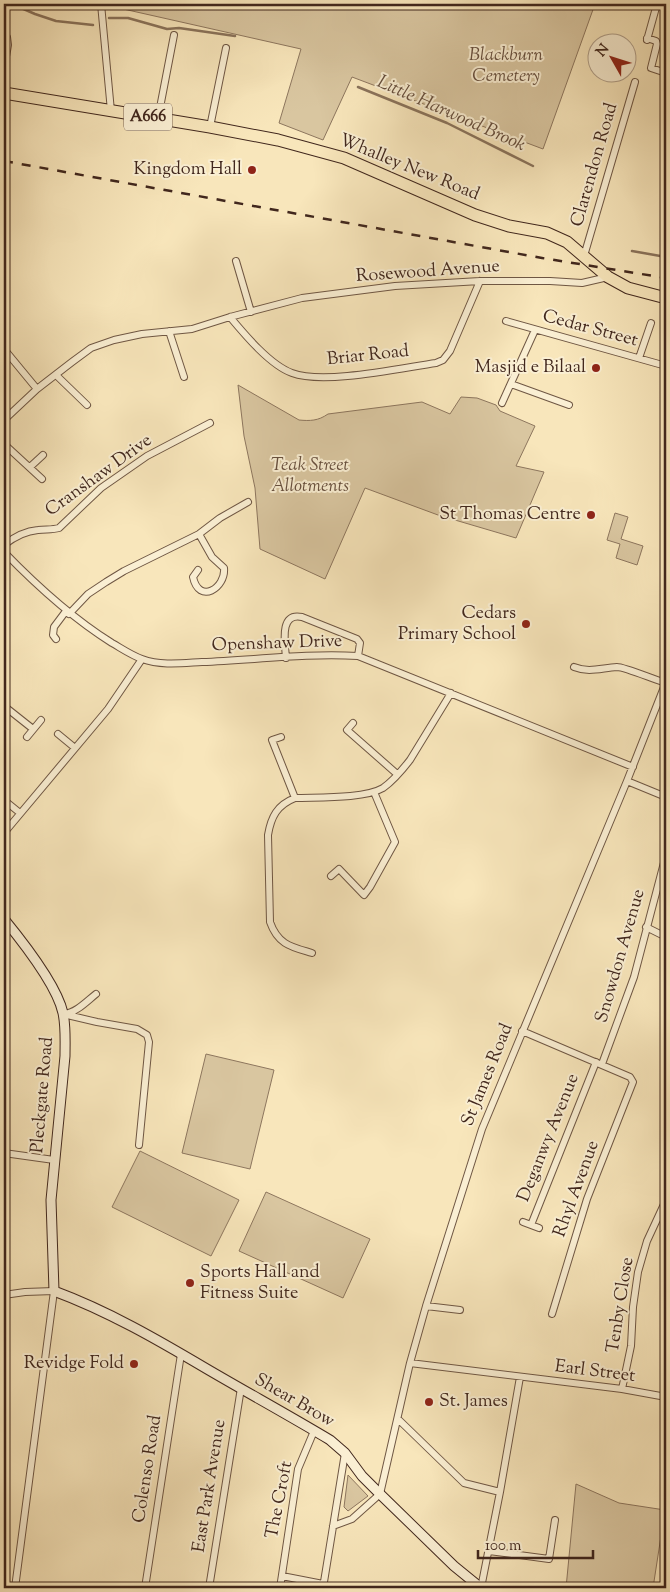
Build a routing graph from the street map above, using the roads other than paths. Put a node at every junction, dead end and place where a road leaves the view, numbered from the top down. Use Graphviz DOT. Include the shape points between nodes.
graph roads {
  1 [pos="101,4"];
  2 [pos="657,4"];
  3 [pos="174,35"];
  4 [pos="5,36"];
  5 [pos="226,48"];
  6 [pos="4,68"];
  7 [pos="666,73"];
  8 [pos="635,82"];
  9 [pos="4,93"];
  10 [pos="110,111"];
  11 [pos="158,118"];
  12 [pos="210,127"];
  13 [pos="584,256"];
  14 [pos="236,260"];
  15 [pos="608,277"];
  16 [pos="480,281"];
  17 [pos="666,298"];
  18 [pos="251,312"];
  19 [pos="230,317"];
  20 [pos="506,321"];
  21 [pos="651,323"];
  22 [pos="535,330"];
  23 [pos="169,331"];
  24 [pos="4,349"];
  25 [pos="6,357"];
  26 [pos="639,358"];
  27 [pos="666,366"];
  28 [pos="56,374"];
  29 [pos="184,377"];
  30 [pos="511,384"];
  31 [pos="37,389"];
  32 [pos="502,403"];
  33 [pos="87,405"];
  34 [pos="569,406"];
  35 [pos="4,420"];
  36 [pos="210,423"];
  37 [pos="4,444"];
  38 [pos="43,455"];
  39 [pos="30,467"];
  40 [pos="42,479"];
  41 [pos="248,502"];
  42 [pos="199,534"];
  43 [pos="4,545"];
  44 [pos="4,555"];
  45 [pos="198,570"];
  46 [pos="68,612"];
  47 [pos="56,639"];
  48 [pos="358,656"];
  49 [pos="286,658"];
  50 [pos="142,659"];
  51 [pos="574,668"];
  52 [pos="666,685"];
  53 [pos="451,693"];
  54 [pos="4,706"];
  55 [pos="41,720"];
  56 [pos="353,723"];
  57 [pos="34,729"];
  58 [pos="58,734"];
  59 [pos="27,737"];
  60 [pos="280,737"];
  61 [pos="75,748"];
  62 [pos="633,767"];
  63 [pos="397,774"];
  64 [pos="627,782"];
  65 [pos="374,792"];
  66 [pos="666,797"];
  67 [pos="294,798"];
  68 [pos="4,800"];
  69 [pos="20,814"];
  70 [pos="4,833"];
  71 [pos="666,855"];
  72 [pos="331,876"];
  73 [pos="4,919"];
  74 [pos="646,927"];
  75 [pos="666,937"];
  76 [pos="312,953"];
  77 [pos="96,994"];
  78 [pos="63,1014"];
  79 [pos="522,1031"];
  80 [pos="599,1063"];
  81 [pos="139,1145"];
  82 [pos="4,1153"];
  83 [pos="54,1160"];
  84 [pos="666,1200"];
  85 [pos="523,1222"];
  86 [pos="531,1225"];
  87 [pos="539,1228"];
  88 [pos="54,1291"];
  89 [pos="4,1295"];
  90 [pos="426,1306"];
  91 [pos="460,1310"];
  92 [pos="552,1314"];
  93 [pos="181,1354"];
  94 [pos="410,1363"];
  95 [pos="520,1377"];
  96 [pos="241,1388"];
  97 [pos="622,1389"];
  98 [pos="666,1396"];
  99 [pos="398,1419"];
  100 [pos="314,1430"];
  101 [pos="345,1453"];
  102 [pos="500,1492"];
  103 [pos="380,1494"];
  104 [pos="555,1520"];
  105 [pos="333,1526"];
  106 [pos="489,1550"];
  107 [pos="282,1576"];
  108 [pos="323,1586"];
  109 [pos="15,1588"];
  110 [pos="145,1588"];
  111 [pos="209,1588"];
  112 [pos="280,1588"];
  113 [pos="481,1588"];
  1 -- 10 [label="street"];
  2 -- 7 [label="street" via="647,40 657,44 651,68"];
  3 -- 11 [label="street"];
  4 -- 6 [label="street" via="8,45"];
  5 -- 12 [label="street"];
  8 -- 13 [label="street, Clarendon Road"];
  9 -- 10 [label="highway, Whalley New Road / A666"];
  10 -- 11 [label="highway, Whalley New Road / A666"];
  11 -- 12 [label="highway, Whalley New Road / A666"];
  12 -- 13 [label="highway, Whalley New Road / A666" via="278,140 344,158 475,214 509,226 547,233 567,242"];
  13 -- 15 [label="highway, Whalley New Road / A666"];
  14 -- 18 [label="street"];
  15 -- 16 [label="street, Rosewood Avenue" via="582,283"];
  15 -- 17 [label="highway, Whalley New Road / A666" via="628,288"];
  16 -- 18 [label="street, Rosewood Avenue" via="395,286 302,298"];
  16 -- 19 [label="street, Briar Road" via="450,351 443,360 341,377 292,373 262,351"];
  18 -- 19 [label="street, Rosewood Avenue"];
  19 -- 23 [label="street, Rosewood Avenue" via="192,329"];
  20 -- 22 [label="street, Cedar Street"];
  21 -- 26 [label="street"];
  22 -- 26 [label="street, Cedar Street"];
  22 -- 30 [label="street"];
  23 -- 28 [label="street, Rosewood Avenue" via="114,340 91,348"];
  23 -- 29 [label="street"];
  24 -- 25 [label="street"];
  25 -- 31 [label="street"];
  26 -- 27 [label="street, Cedar Street"];
  28 -- 31 [label="street, Rosewood Avenue"];
  28 -- 33 [label="street"];
  30 -- 32 [label="street"];
  30 -- 34 [label="street"];
  31 -- 35 [label="street, Rosewood Avenue"];
  36 -- 43 [label="street, Cranshaw Drive" via="147,456 100,488 59,528 22,534"];
  37 -- 39 [label="street"];
  38 -- 39 [label="street"];
  39 -- 40 [label="street"];
  41 -- 42 [label="street"];
  42 -- 45 [label="street" via="212,557 224,568 225,575 215,589 203,592 194,583 193,577"];
  42 -- 46 [label="street" via="124,571 88,594"];
  44 -- 46 [label="street, Openshaw Drive"];
  46 -- 47 [label="street" via="54,627"];
  46 -- 50 [label="street, Openshaw Drive" via="104,638"];
  48 -- 49 [label="street, Openshaw Drive" via="333,654"];
  48 -- 49 [label="street" via="360,643 357,639 296,615 290,618 285,628"];
  48 -- 53 [label="street, Openshaw Drive"];
  49 -- 50 [label="street, Openshaw Drive" via="171,663"];
  50 -- 61 [label="street" via="108,709"];
  51 -- 52 [label="street" via="598,671 618,667"];
  52 -- 62 [label="street, St James Road"];
  53 -- 62 [label="street, Openshaw Drive"];
  53 -- 63 [label="street" via="410,760"];
  54 -- 57 [label="street"];
  55 -- 57 [label="street"];
  56 -- 63 [label="street" via="347,730"];
  57 -- 59 [label="street"];
  58 -- 61 [label="street"];
  60 -- 67 [label="street" via="272,740"];
  61 -- 69 [label="street"];
  62 -- 64 [label="street, St James Road"];
  63 -- 65 [label="street"];
  64 -- 66 [label="street"];
  64 -- 79 [label="street, St James Road"];
  65 -- 67 [label="street"];
  65 -- 72 [label="street" via="395,842 364,894 338,869"];
  67 -- 76 [label="street" via="275,811 270,824 270,922 275,934 285,944"];
  68 -- 69 [label="street"];
  69 -- 70 [label="street"];
  71 -- 74 [label="street, Snowdon Avenue"];
  73 -- 78 [label="main road, Pleckgate Road" via="48,980"];
  74 -- 75 [label="street"];
  74 -- 80 [label="street, Snowdon Avenue" via="634,977"];
  77 -- 78 [label="street" via="78,1008"];
  78 -- 81 [label="street" via="132,1027 146,1035 149,1042"];
  78 -- 83 [label="main road, Pleckgate Road" via="65,1056"];
  79 -- 80 [label="street"];
  79 -- 90 [label="street, St James Road" via="482,1129"];
  80 -- 86 [label="street, Deganwy Avenue"];
  80 -- 92 [label="street, Rhyl Avenue" via="630,1077 633,1082 587,1199"];
  82 -- 83 [label="street"];
  83 -- 88 [label="main road, Pleckgate Road" via="51,1200"];
  84 -- 97 [label="street, Tenby Close" via="647,1241 638,1272 631,1346"];
  85 -- 86 [label="street, Deganwy Avenue"];
  86 -- 87 [label="street, Deganwy Avenue"];
  88 -- 89 [label="street"];
  88 -- 93 [label="main road, Shear Brow" via="95,1308"];
  88 -- 109 [label="street"];
  90 -- 91 [label="street"];
  90 -- 94 [label="street, St James Road"];
  93 -- 96 [label="main road, Shear Brow"];
  93 -- 110 [label="street, Colenso Road"];
  94 -- 95 [label="street, Earl Street"];
  94 -- 99 [label="street, St James Road"];
  95 -- 97 [label="street, Earl Street"];
  95 -- 102 [label="street"];
  96 -- 100 [label="main road, Shear Brow"];
  96 -- 111 [label="street, East Park Avenue"];
  97 -- 98 [label="street, Earl Street"];
  99 -- 102 [label="street" via="464,1483"];
  99 -- 103 [label="street, St James Road"];
  100 -- 101 [label="main road, Shear Brow"];
  100 -- 107 [label="street, The Croft" via="298,1469"];
  101 -- 103 [label="main road, Shear Brow"];
  101 -- 105 [label="street"];
  102 -- 106 [label="street"];
  103 -- 105 [label="street" via="352,1519"];
  103 -- 113 [label="main road, Shear Brow"];
  104 -- 106 [label="street" via="549,1559"];
  105 -- 108 [label="street"];
  106 -- 113 [label="street"];
  107 -- 108 [label="street"];
  107 -- 112 [label="street, The Croft"];
}
